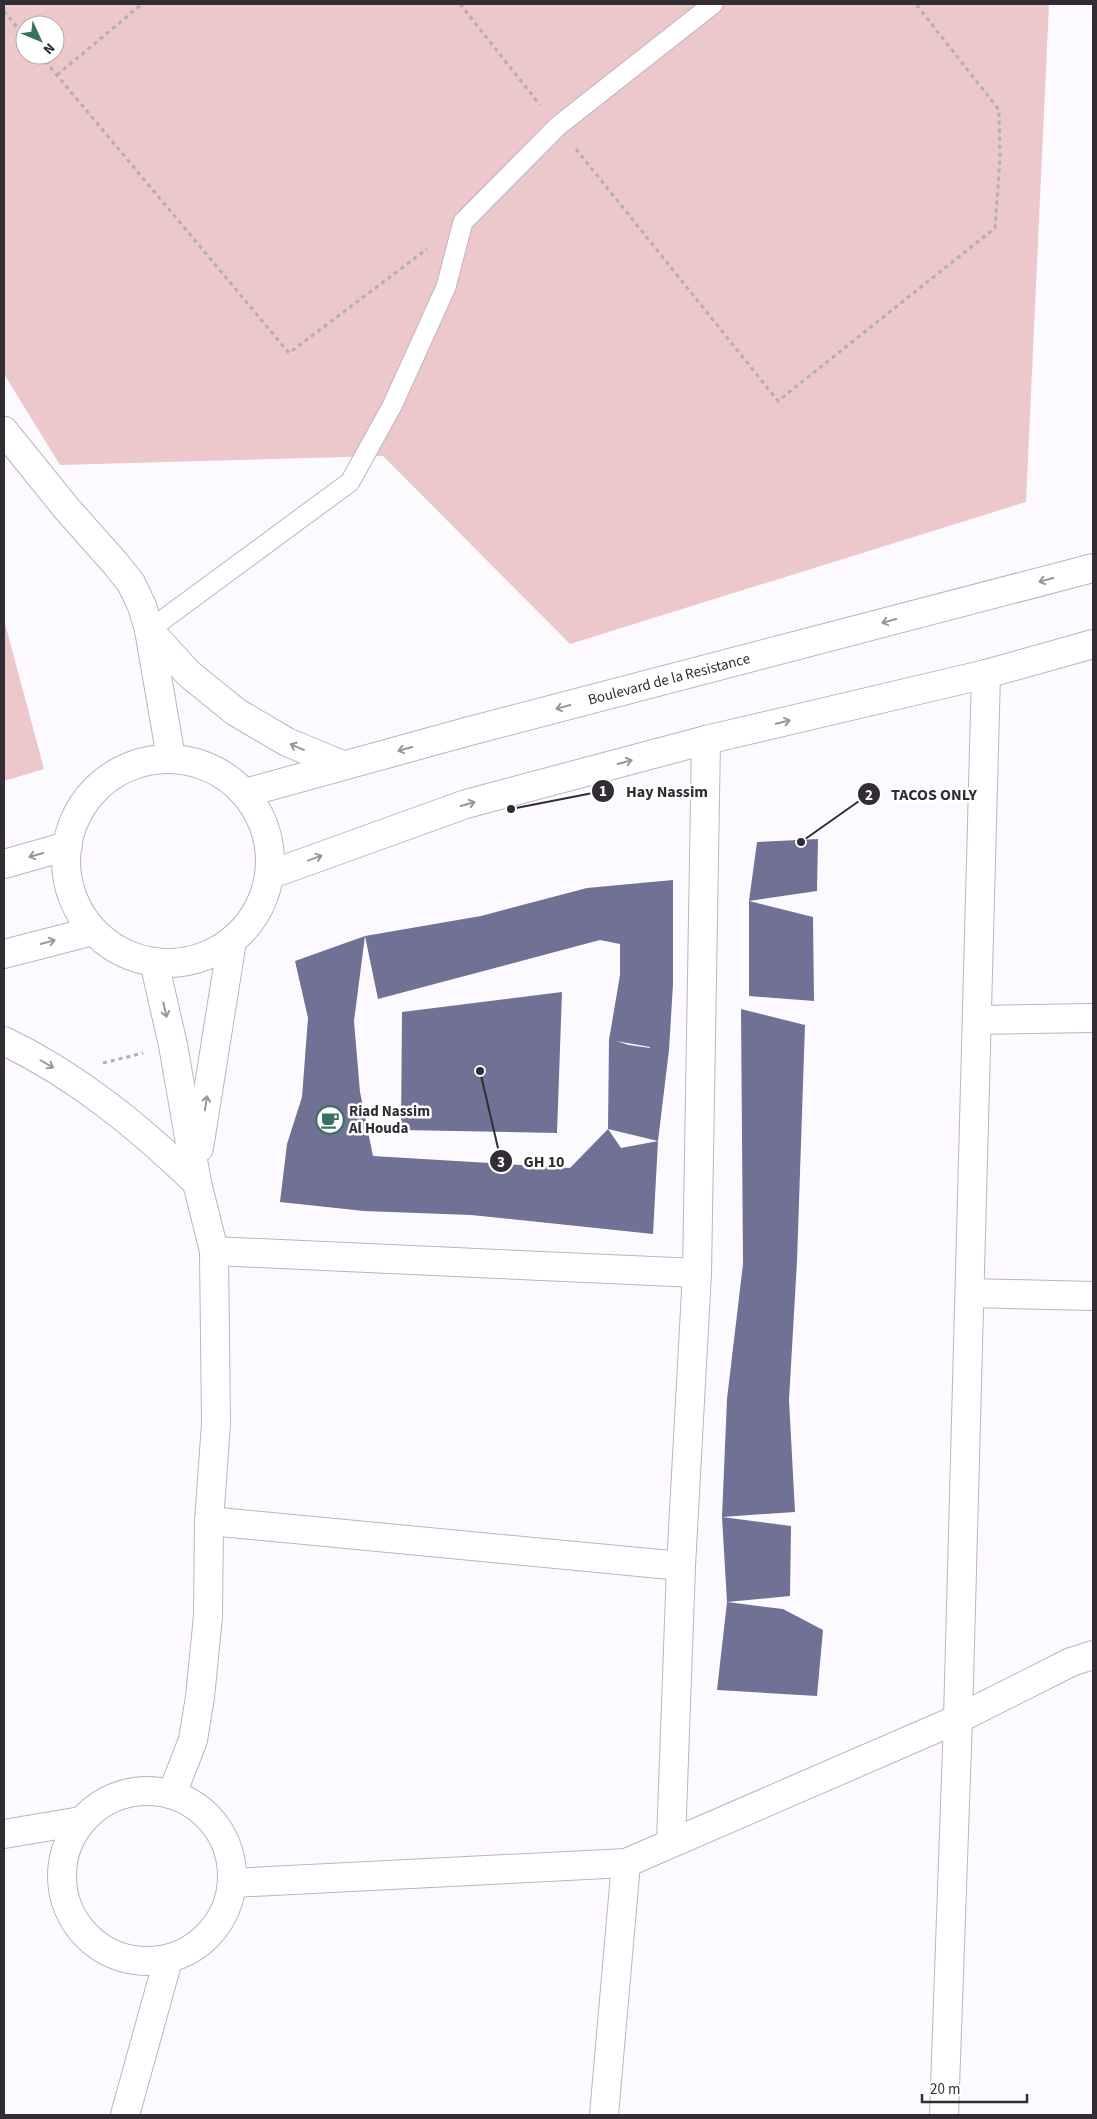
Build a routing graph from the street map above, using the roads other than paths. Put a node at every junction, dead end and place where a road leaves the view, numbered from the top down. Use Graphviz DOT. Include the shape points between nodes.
graph roads {
  1 [pos="713,4"];
  2 [pos="4,431"];
  3 [pos="1093,568"];
  4 [pos="149,630"];
  5 [pos="1093,644"];
  6 [pos="986,674"];
  7 [pos="706,740"];
  8 [pos="171,758"];
  9 [pos="342,766"];
  10 [pos="245,793"];
  11 [pos="68,846"];
  12 [pos="4,864"];
  13 [pos="269,875"];
  14 [pos="93,931"];
  15 [pos="232,941"];
  16 [pos="4,954"];
  17 [pos="154,962"];
  18 [pos="1093,1018"];
  19 [pos="977,1020"];
  20 [pos="4,1041"];
  21 [pos="196,1176"];
  22 [pos="214,1251"];
  23 [pos="697,1273"];
  24 [pos="970,1293"];
  25 [pos="1093,1296"];
  26 [pos="209,1521"];
  27 [pos="681,1566"];
  28 [pos="1093,1656"];
  29 [pos="958,1719"];
  30 [pos="172,1794"];
  31 [pos="81,1821"];
  32 [pos="4,1834"];
  33 [pos="671,1842"];
  34 [pos="626,1863"];
  35 [pos="232,1883"];
  36 [pos="168,1960"];
  37 [pos="124,2115"];
  38 [pos="604,2115"];
  39 [pos="944,2115"];
  1 -- 4 [label="lane" via="558,126 463,222 446,287 392,406 350,482"];
  2 -- 4 [label="street" via="131,583"];
  3 -- 9 [label="street, Boulevard de la Resistance, one-way"];
  4 -- 8 [label="street"];
  9 -- 4 [label="street, one-way" via="287,742 236,712 189,674"];
  5 -- 6 [label="street"];
  7 -- 6 [label="street, one-way"];
  6 -- 19 [label="street"];
  13 -- 7 [label="street, one-way" via="466,804"];
  7 -- 23 [label="street"];
  8 -- 10 [label="street" via="199,763 224,775"];
  8 -- 11 [label="street" via="142,762 115,774 92,793 76,817"];
  9 -- 10 [label="street, Boulevard de la Resistance"];
  10 -- 13 [label="street" via="261,817 269,846"];
  11 -- 12 [label="street, one-way"];
  11 -- 14 [label="street" via="67,876 76,906"];
  13 -- 15 [label="street" via="254,915"];
  16 -- 14 [label="street, one-way"];
  14 -- 17 [label="street" via="121,952"];
  15 -- 17 [label="street" via="208,955 181,962"];
  21 -- 15 [label="street, one-way"];
  17 -- 21 [label="street, one-way" via="173,1045"];
  18 -- 19 [label="street"];
  19 -- 24 [label="street"];
  20 -- 21 [label="street, one-way" via="63,1074 110,1107"];
  21 -- 22 [label="street"];
  22 -- 23 [label="street"];
  22 -- 26 [label="street" via="216,1424"];
  23 -- 27 [label="street"];
  24 -- 25 [label="street"];
  24 -- 29 [label="street"];
  26 -- 27 [label="street"];
  26 -- 30 [label="street" via="208,1616 200,1696 193,1740"];
  27 -- 33 [label="street"];
  28 -- 29 [label="street" via="1071,1662"];
  29 -- 33 [label="street"];
  29 -- 39 [label="street"];
  30 -- 31 [label="street" via="143,1791 104,1802"];
  30 -- 35 [label="street" via="199,1808 216,1827 230,1854"];
  31 -- 32 [label="street"];
  31 -- 36 [label="street" via="66,1847 61,1886 69,1914 87,1939 109,1954 138,1962"];
  33 -- 34 [label="street"];
  34 -- 35 [label="street"];
  34 -- 38 [label="street"];
  35 -- 36 [label="street" via="218,1923 198,1945"];
  36 -- 37 [label="street"];
}
